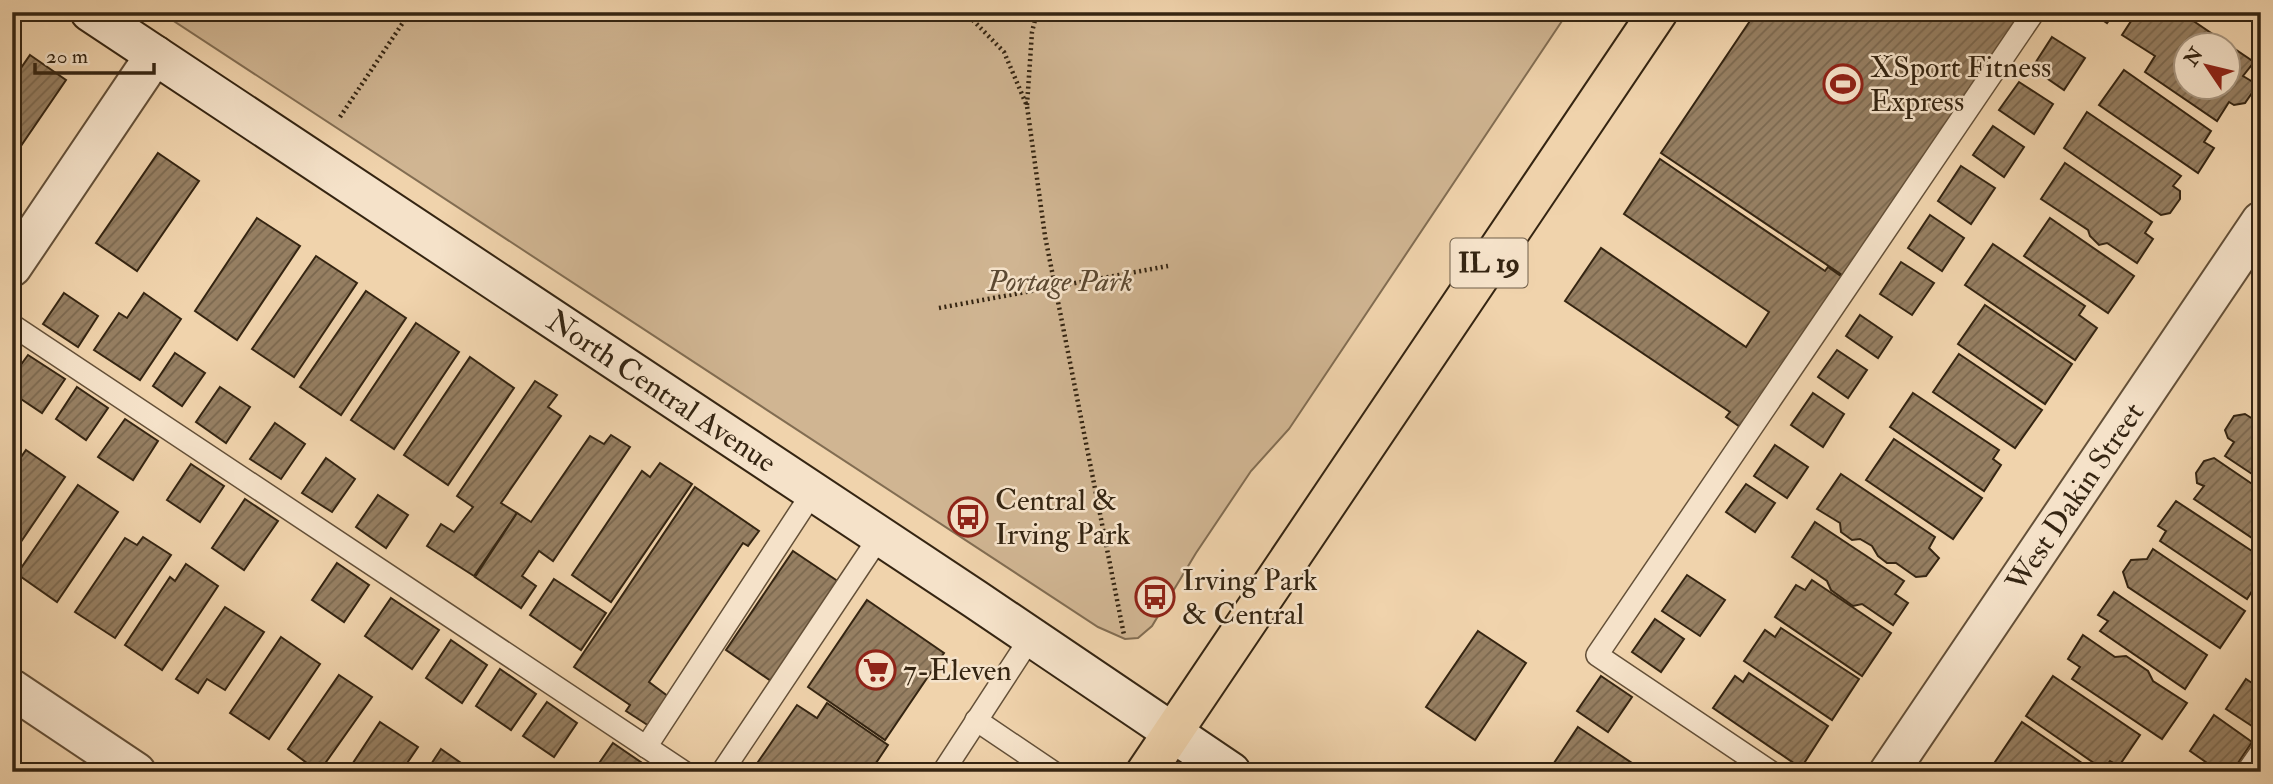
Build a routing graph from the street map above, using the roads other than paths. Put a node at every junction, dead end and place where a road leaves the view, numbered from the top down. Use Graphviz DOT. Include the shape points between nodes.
graph roads {
  1 [pos="90,12"];
  2 [pos="1658,12"];
  3 [pos="2034,12"];
  4 [pos="155,55"];
  5 [pos="2261,221"];
  6 [pos="12,267"];
  7 [pos="12,325"];
  8 [pos="813,492"];
  9 [pos="880,536"];
  10 [pos="1031,637"];
  11 [pos="12,689"];
  12 [pos="976,720"];
  13 [pos="1172,733"];
  14 [pos="646,747"];
  15 [pos="2261,752"];
  16 [pos="136,772"];
  17 [pos="684,772"];
  18 [pos="722,772"];
  19 [pos="943,772"];
  20 [pos="1053,772"];
  21 [pos="1146,772"];
  22 [pos="1231,772"];
  23 [pos="1771,772"];
  24 [pos="1889,772"];
  25 [pos="2247,772"];
  1 -- 4 [label="main road, North Central Avenue"];
  2 -- 13 [label="main road, IL 19"];
  3 -- 23 [label="lane" via="1597,655"];
  4 -- 6 [label="main road"];
  4 -- 8 [label="main road, North Central Avenue"];
  5 -- 24 [label="main road, West Dakin Street"];
  7 -- 14 [label="lane"];
  8 -- 9 [label="main road, North Central Avenue"];
  8 -- 14 [label="lane"];
  9 -- 10 [label="main road, North Central Avenue"];
  9 -- 18 [label="lane"];
  10 -- 12 [label="lane"];
  10 -- 13 [label="main road, North Central Avenue"];
  11 -- 16 [label="main road"];
  12 -- 19 [label="lane"];
  12 -- 20 [label="lane"];
  13 -- 21 [label="main road, IL 19"];
  13 -- 22 [label="main road, North Central Avenue"];
  14 -- 17 [label="lane"];
  15 -- 25 [label="lane"];
}
